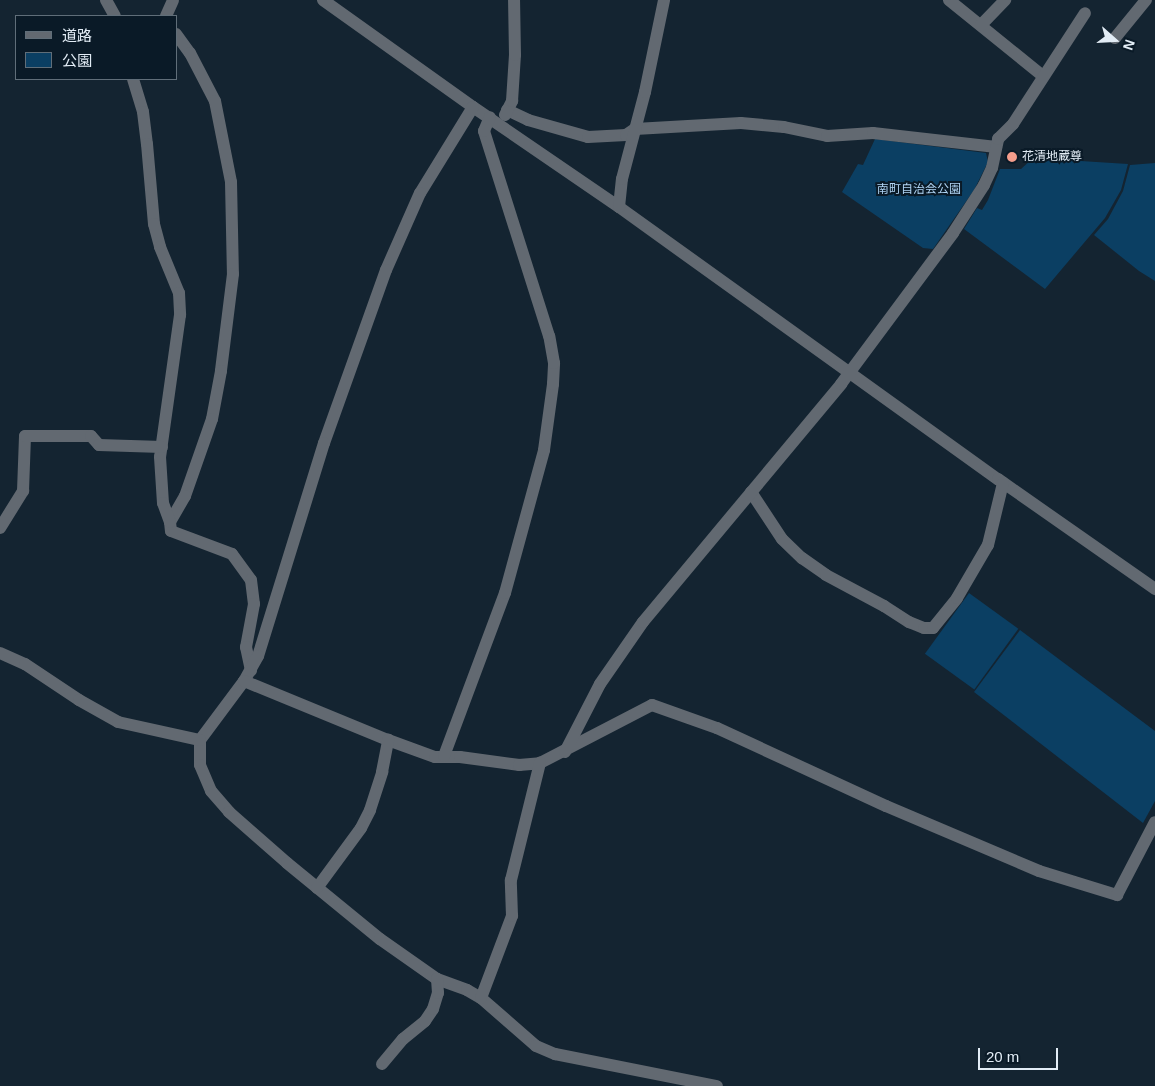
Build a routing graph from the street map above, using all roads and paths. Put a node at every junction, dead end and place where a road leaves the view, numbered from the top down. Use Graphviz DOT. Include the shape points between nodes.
graph roads {
  1 [pos="106,0"];
  2 [pos="173,0"];
  3 [pos="323,0"];
  4 [pos="514,0"];
  5 [pos="664,0"];
  6 [pos="949,0"];
  7 [pos="1005,0"];
  8 [pos="1146,0"];
  9 [pos="1085,13"];
  10 [pos="115,15"];
  11 [pos="166,15"];
  12 [pos="981,26"];
  13 [pos="178,37"];
  14 [pos="1115,38"];
  15 [pos="1043,76"];
  16 [pos="133,80"];
  17 [pos="473,107"];
  18 [pos="507,110"];
  19 [pos="490,117"];
  20 [pos="501,125"];
  21 [pos="635,129"];
  22 [pos="996,147"];
  23 [pos="619,207"];
  24 [pos="849,372"];
  25 [pos="162,447"];
  26 [pos="1003,483"];
  27 [pos="751,492"];
  28 [pos="170,522"];
  29 [pos="0,528"];
  30 [pos="1155,589"];
  31 [pos="0,653"];
  32 [pos="248,675"];
  33 [pos="200,740"];
  34 [pos="388,740"];
  35 [pos="565,752"];
  36 [pos="444,756"];
  37 [pos="540,763"];
  38 [pos="1155,822"];
  39 [pos="317,888"];
  40 [pos="437,979"];
  41 [pos="481,998"];
  42 [pos="382,1064"];
  43 [pos="666,1075"];
  44 [pos="656,1086"];
  45 [pos="718,1086"];
  1 -- 10 [label="street"];
  2 -- 11 [label="street"];
  3 -- 17 [label="street"];
  4 -- 18 [label="street" via="515,55 512,101"];
  5 -- 21 [label="street"];
  6 -- 12 [label="street"];
  7 -- 12 [label="street"];
  8 -- 14 [label="street"];
  9 -- 15 [label="street"];
  12 -- 15 [label="street"];
  13 -- 28 [label="street" via="215,101 230,182 234,274 212,419 185,496"];
  15 -- 22 [label="street" via="1013,124 998,139"];
  16 -- 25 [label="street" via="148,144 154,224 179,293 180,315"];
  17 -- 19 [label="street"];
  17 -- 32 [label="street" via="420,193 386,270 324,443 271,620"];
  18 -- 20 [label="street"];
  18 -- 21 [label="street" via="528,120 588,137 626,135"];
  19 -- 20 [label="street"];
  19 -- 36 [label="street" via="484,131 549,336 554,384 544,450 505,593"];
  20 -- 23 [label="street"];
  21 -- 22 [label="street" via="741,123 827,136 888,134"];
  21 -- 23 [label="street" via="622,179"];
  22 -- 24 [label="street" via="992,168 970,208"];
  23 -- 24 [label="street"];
  24 -- 26 [label="street"];
  24 -- 27 [label="street"];
  25 -- 28 [label="street" via="162,503"];
  25 -- 29 [label="street" via="99,445 91,436 25,436 23,491"];
  26 -- 27 [label="street" via="988,545 957,598 933,628 909,622 802,558 782,539"];
  26 -- 30 [label="street"];
  27 -- 35 [label="street" via="643,622 600,684"];
  28 -- 32 [label="street" via="171,531 232,554 251,580 254,604 246,647"];
  31 -- 33 [label="street" via="25,664 118,722"];
  32 -- 33 [label="street"];
  32 -- 34 [label="street"];
  33 -- 39 [label="street" via="200,765 211,791 254,836"];
  34 -- 36 [label="street" via="435,757"];
  34 -- 39 [label="street" via="370,810 361,828"];
  35 -- 37 [label="street"];
  35 -- 38 [label="street" via="652,705 753,744 886,806 1039,871 1117,895"];
  36 -- 37 [label="street" via="519,765"];
  37 -- 41 [label="street" via="511,880 512,916"];
  39 -- 40 [label="street" via="380,940"];
  40 -- 41 [label="street"];
  40 -- 42 [label="street" via="438,993 429,1015"];
  41 -- 43 [label="street" via="507,1022 555,1054"];
  43 -- 44 [label="street"];
  43 -- 45 [label="street"];
}
